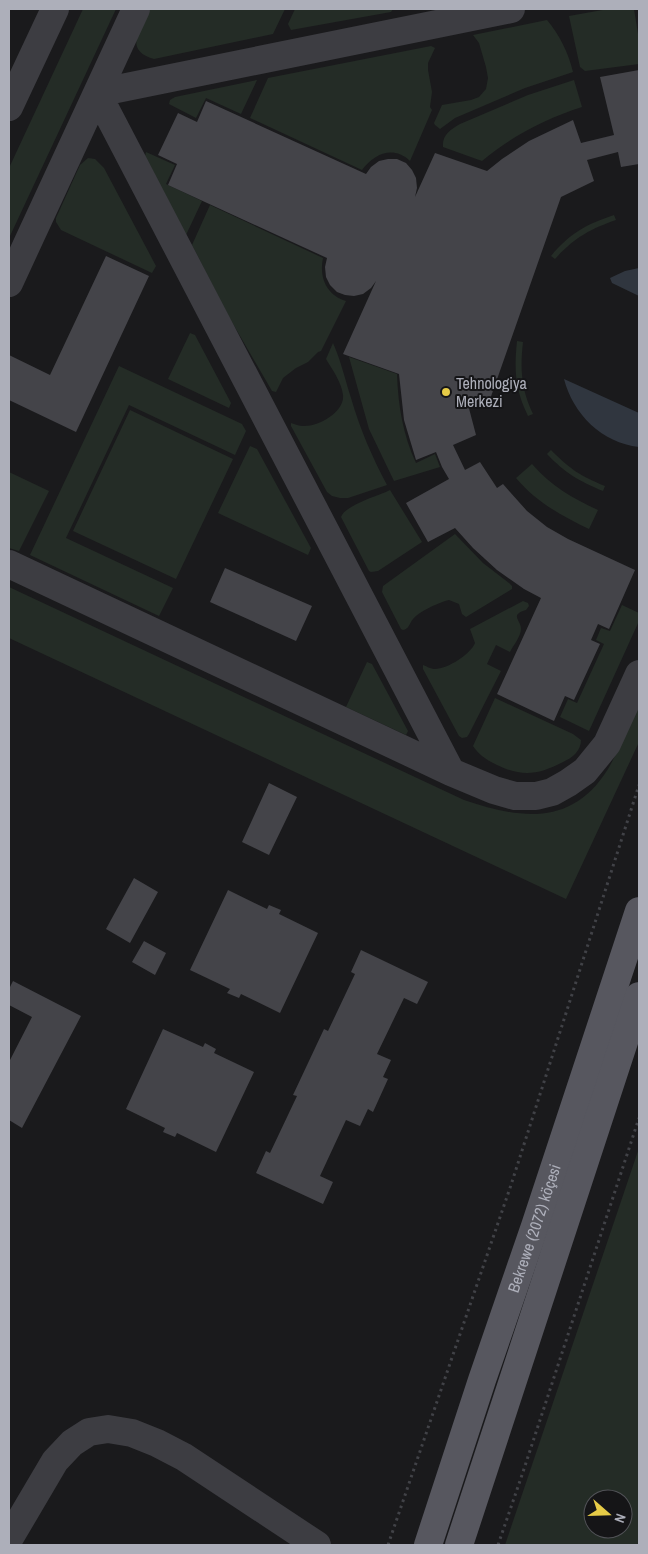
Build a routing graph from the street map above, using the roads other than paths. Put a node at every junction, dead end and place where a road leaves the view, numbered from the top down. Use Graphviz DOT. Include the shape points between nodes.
graph roads {
  1 [pos="55,9"];
  2 [pos="136,9"];
  3 [pos="511,9"];
  4 [pos="97,93"];
  5 [pos="9,107"];
  6 [pos="9,283"];
  7 [pos="9,564"];
  8 [pos="639,674"];
  9 [pos="450,772"];
  10 [pos="639,911"];
  11 [pos="639,996"];
  12 [pos="9,1539"];
  13 [pos="317,1545"];
  14 [pos="428,1545"];
  15 [pos="459,1545"];
  1 -- 5 [label="lane"];
  2 -- 4 [label="lane"];
  3 -- 4 [label="lane"];
  4 -- 6 [label="lane"];
  4 -- 9 [label="lane"];
  7 -- 9 [label="lane"];
  8 -- 9 [label="lane" via="607,744 585,771 552,792 515,796"];
  10 -- 14 [label="main road, Bekrewe (2072) köçesi"];
  11 -- 15 [label="main road, Bekrewe (2072) köçesi"];
  12 -- 13 [label="lane" via="55,1461 72,1443 89,1432 108,1429 132,1433 184,1457"];
}
